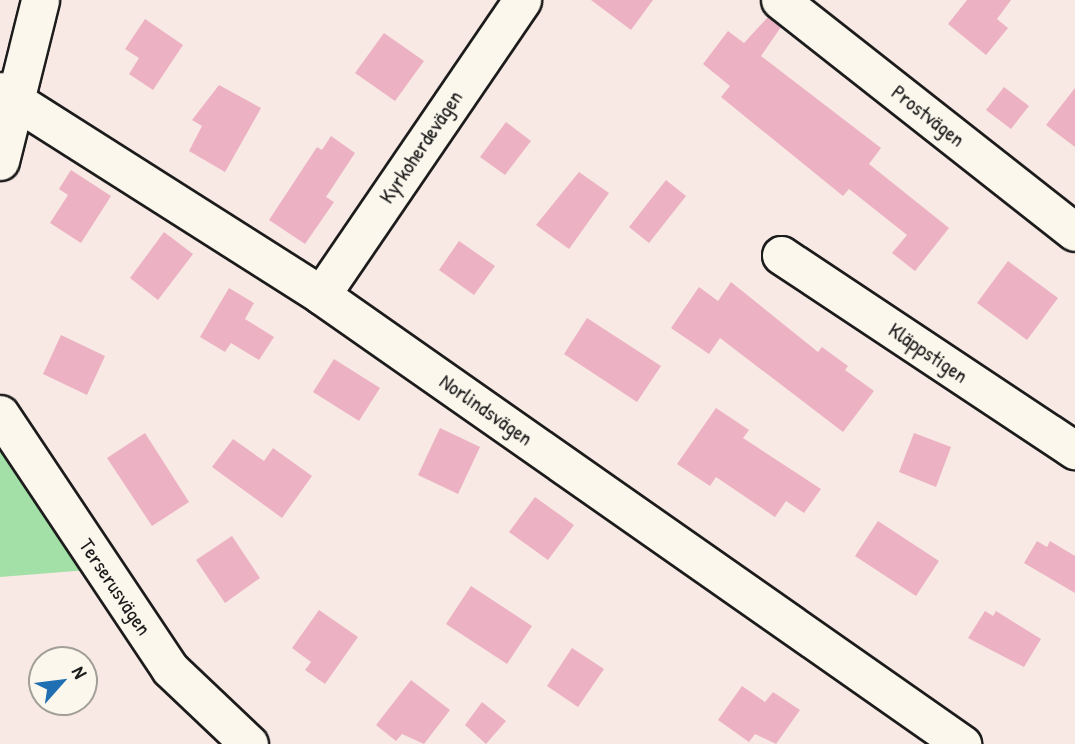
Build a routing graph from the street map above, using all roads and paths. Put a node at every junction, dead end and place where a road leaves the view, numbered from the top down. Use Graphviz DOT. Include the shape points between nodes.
graph roads {
  1 [pos="40,0"];
  2 [pos="522,0"];
  3 [pos="780,0"];
  4 [pos="8,94"];
  5 [pos="0,161"];
  6 [pos="1075,232"];
  7 [pos="781,255"];
  8 [pos="321,295"];
  9 [pos="0,414"];
  10 [pos="1075,450"];
  11 [pos="248,744"];
  12 [pos="962,744"];
  1 -- 4 [label="street"];
  2 -- 8 [label="street, Kyrkoherdevägen"];
  3 -- 6 [label="street, Prostvägen"];
  4 -- 5 [label="street"];
  4 -- 8 [label="street, Norlindsvägen"];
  7 -- 10 [label="street, Kläppstigen"];
  8 -- 12 [label="street, Norlindsvägen"];
  9 -- 11 [label="street, Terserusvägen" via="170,669"];
}
